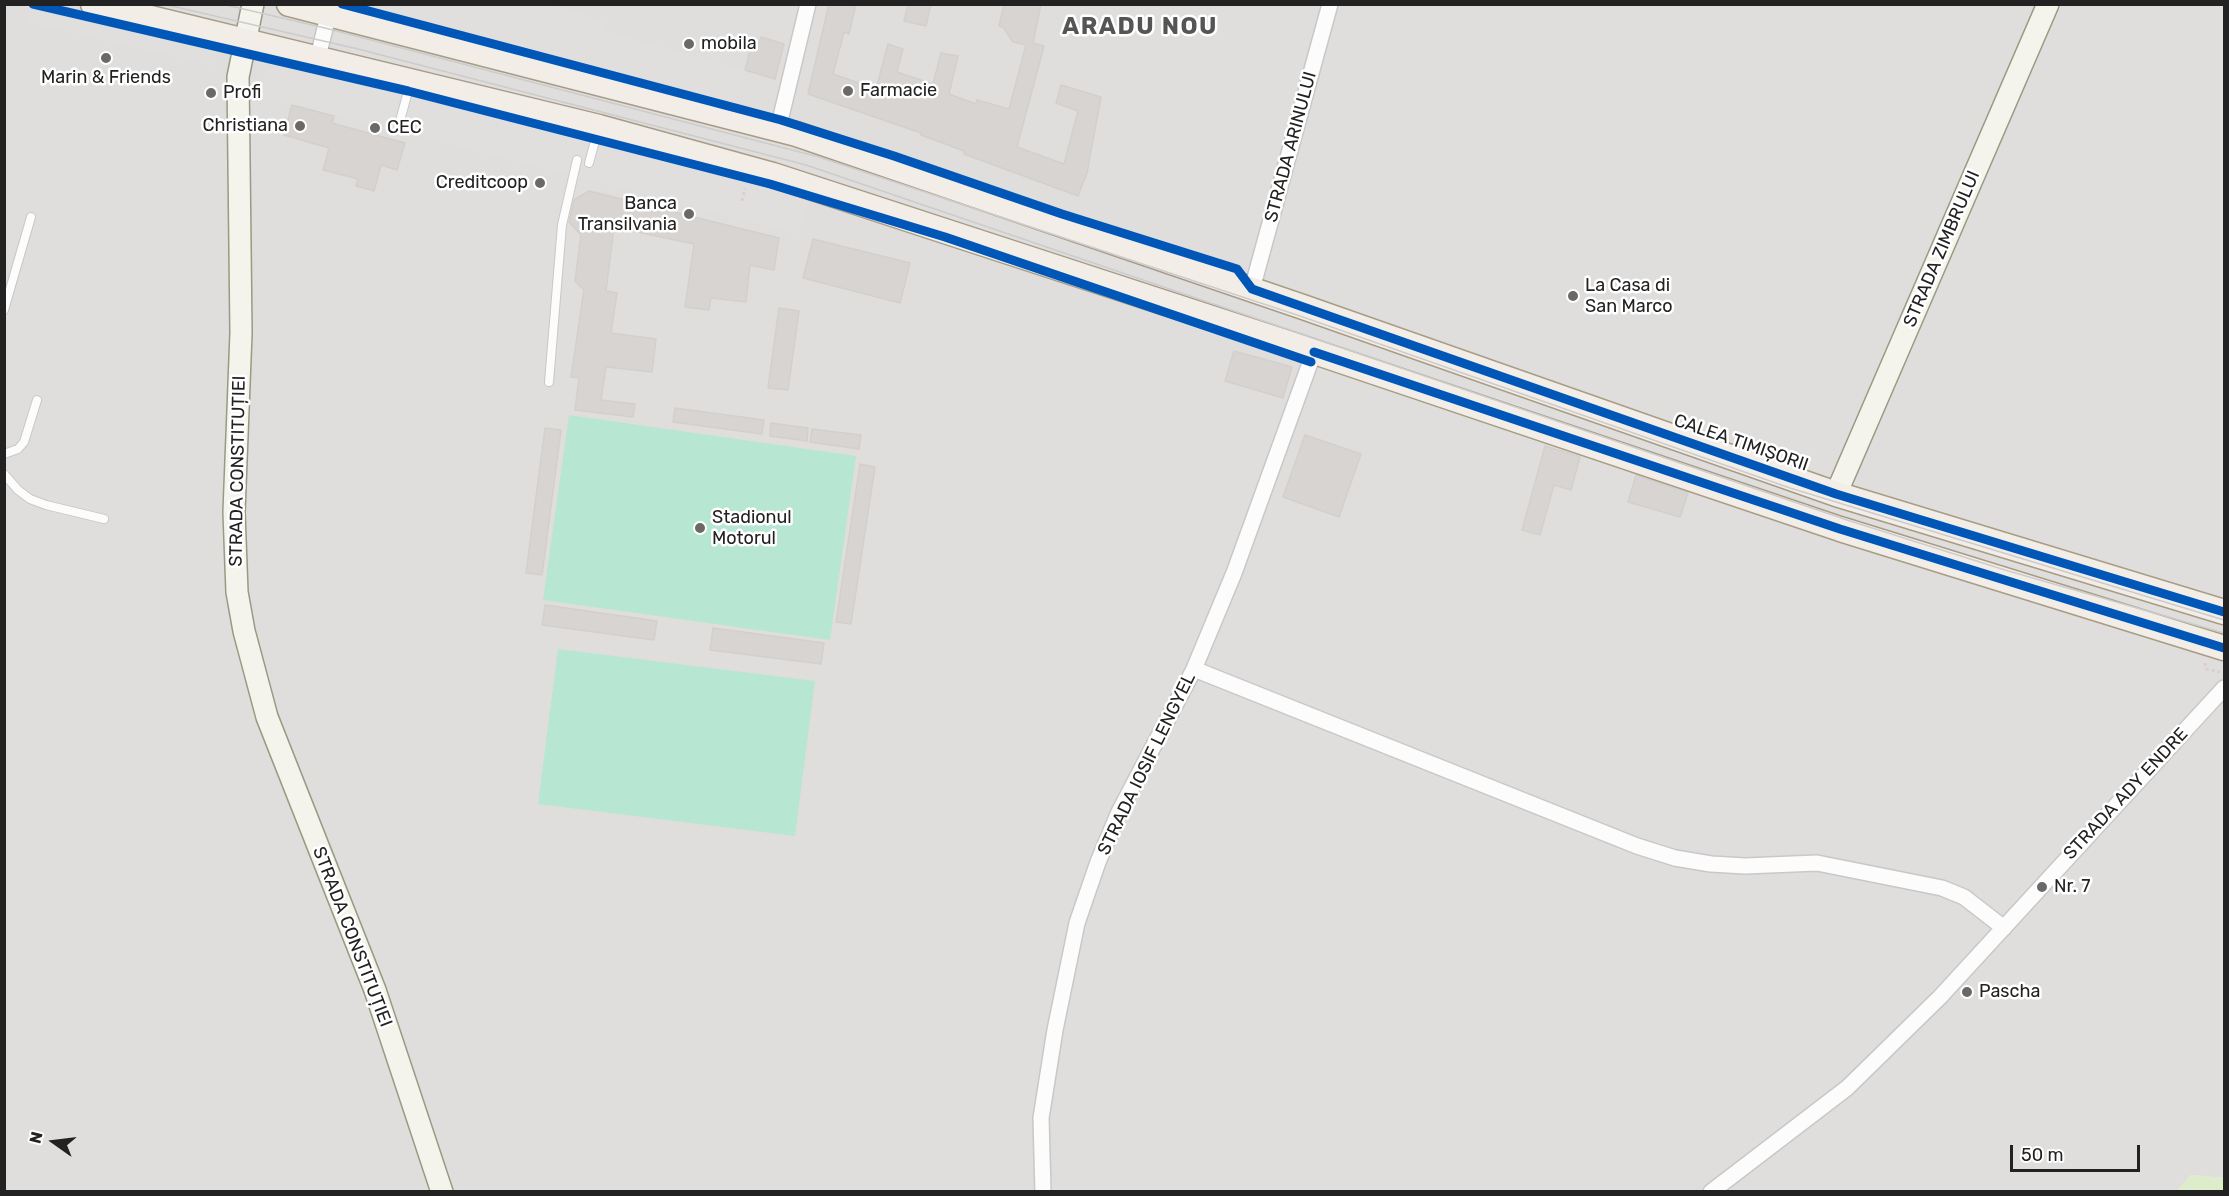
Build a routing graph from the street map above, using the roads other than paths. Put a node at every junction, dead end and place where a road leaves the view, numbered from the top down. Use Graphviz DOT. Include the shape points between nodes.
graph roads {
  1 [pos="93,4"];
  2 [pos="253,4"];
  3 [pos="289,4"];
  4 [pos="808,4"];
  5 [pos="1330,4"];
  6 [pos="2048,4"];
  7 [pos="330,9"];
  8 [pos="245,40"];
  9 [pos="318,57"];
  10 [pos="411,80"];
  11 [pos="401,117"];
  12 [pos="599,127"];
  13 [pos="778,129"];
  14 [pos="577,160"];
  15 [pos="589,163"];
  16 [pos="31,217"];
  17 [pos="1252,289"];
  18 [pos="4,310"];
  19 [pos="1314,352"];
  20 [pos="549,382"];
  21 [pos="37,400"];
  22 [pos="4,454"];
  23 [pos="4,474"];
  24 [pos="1836,494"];
  25 [pos="104,519"];
  26 [pos="2224,612"];
  27 [pos="2224,648"];
  28 [pos="1194,669"];
  29 [pos="2224,688"];
  30 [pos="2004,928"];
  31 [pos="442,1191"];
  32 [pos="1043,1191"];
  33 [pos="1711,1191"];
  1 -- 8 [label="main road"];
  2 -- 8 [label="street, STRADA CONSTITUȚIEI"];
  3 -- 7 [label="main road, CALEA TIMIȘORII"];
  4 -- 13 [label="street"];
  5 -- 17 [label="street, STRADA ARINULUI"];
  6 -- 24 [label="street, STRADA ZIMBRULUI"];
  7 -- 9 [label="street"];
  7 -- 13 [label="main road, CALEA TIMIȘORII"];
  8 -- 9 [label="main road"];
  8 -- 31 [label="street, STRADA CONSTITUȚIEI" via="238,77 241,333 234,512 237,592 243,631 267,717 375,990"];
  9 -- 10 [label="main road"];
  10 -- 11 [label="lane"];
  10 -- 12 [label="main road"];
  12 -- 15 [label="lane"];
  12 -- 19 [label="main road" via="772,175"];
  13 -- 17 [label="main road, CALEA TIMIȘORII"];
  14 -- 20 [label="lane" via="562,225"];
  16 -- 18 [label="lane"];
  17 -- 24 [label="main road, CALEA TIMIȘORII"];
  19 -- 27 [label="main road" via="1840,529"];
  19 -- 28 [label="street, STRADA IOSIF LENGYEL" via="1238,562"];
  21 -- 22 [label="lane" via="24,442"];
  23 -- 25 [label="lane" via="30,499"];
  24 -- 26 [label="main road, CALEA TIMIȘORII"];
  28 -- 30 [label="street" via="1637,846 1711,864 1817,863 1942,888 1964,897"];
  28 -- 32 [label="street, STRADA IOSIF LENGYEL" via="1119,812 1077,923 1041,1118"];
  29 -- 30 [label="street, STRADA ADY ENDRE"];
  30 -- 33 [label="street, STRADA ADY ENDRE" via="1847,1088"];
}
